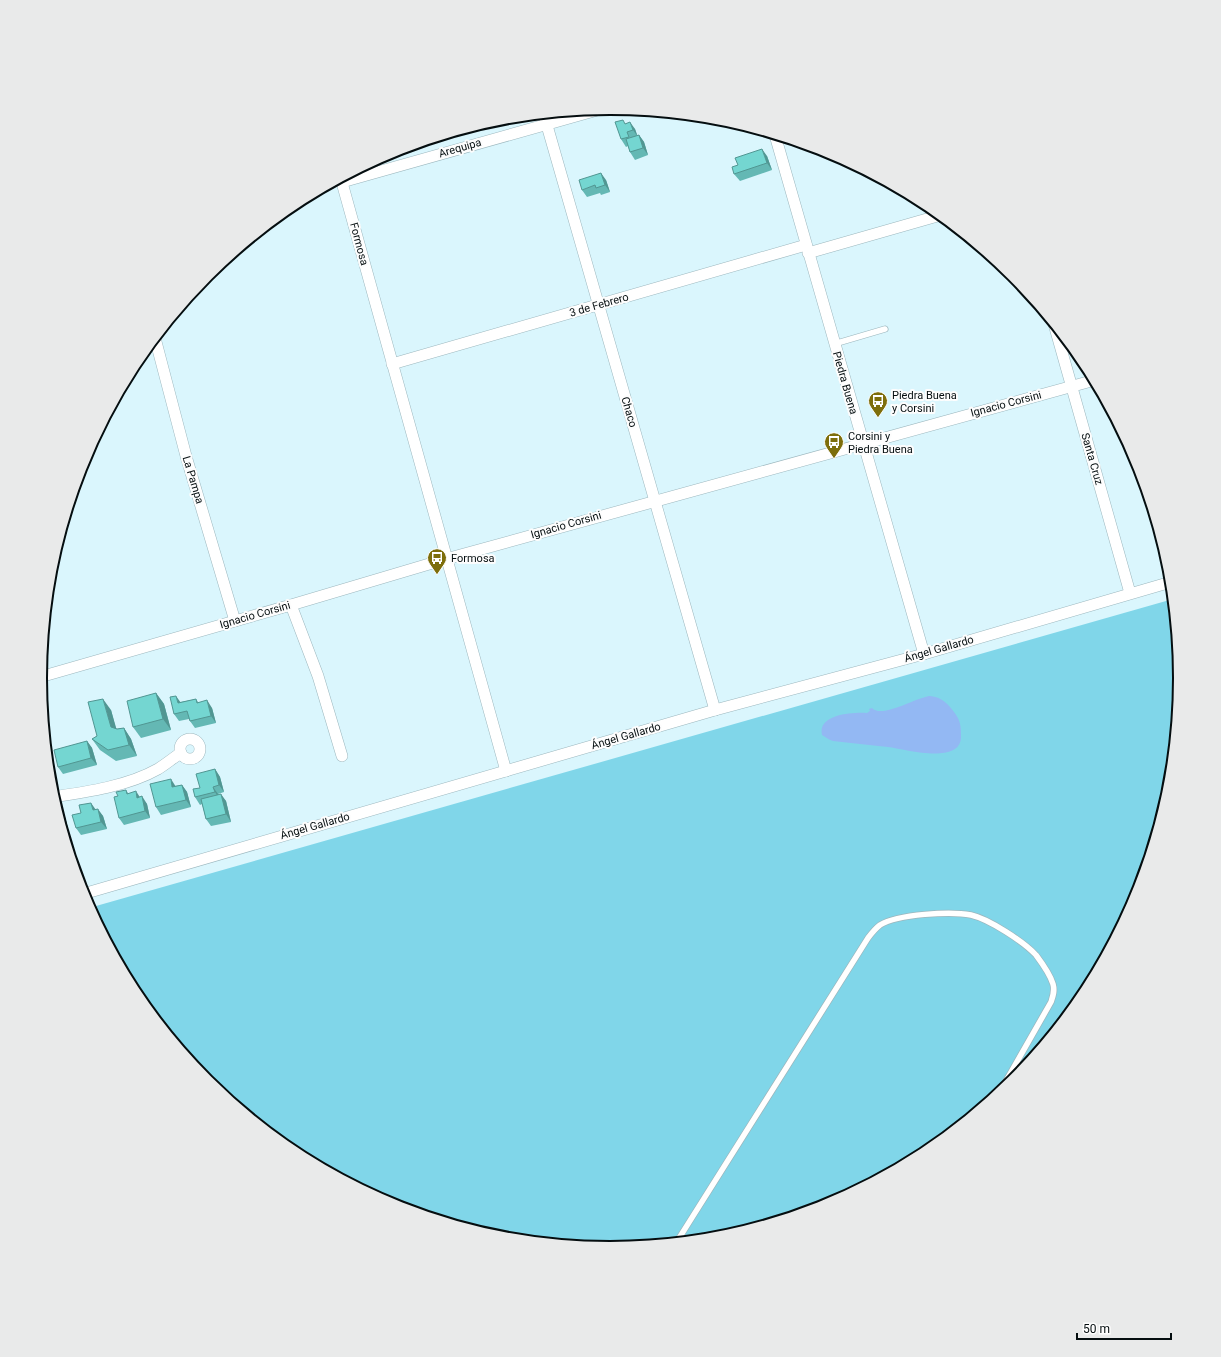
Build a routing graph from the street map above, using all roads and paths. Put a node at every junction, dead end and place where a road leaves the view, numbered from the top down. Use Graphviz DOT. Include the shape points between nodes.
graph roads {
  1 [pos="545,119"];
  2 [pos="776,140"];
  3 [pos="357,175"];
  4 [pos="342,183"];
  5 [pos="934,217"];
  6 [pos="807,249"];
  7 [pos="599,305"];
  8 [pos="885,329"];
  9 [pos="1056,333"];
  10 [pos="157,344"];
  11 [pos="834,344"];
  12 [pos="392,364"];
  13 [pos="1089,381"];
  14 [pos="1071,387"];
  15 [pos="863,443"];
  16 [pos="654,501"];
  17 [pos="446,559"];
  18 [pos="1165,584"];
  19 [pos="1130,593"];
  20 [pos="291,605"];
  21 [pos="235,621"];
  22 [pos="924,654"];
  23 [pos="47,675"];
  24 [pos="715,710"];
  25 [pos="181,753"];
  26 [pos="342,756"];
  27 [pos="506,771"];
  28 [pos="60,796"];
  29 [pos="89,892"];
  30 [pos="1007,1078"];
  31 [pos="679,1238"];
  1 -- 3 [label="street, Arequipa"];
  1 -- 7 [label="street, Chaco"];
  2 -- 6 [label="street, Piedra Buena"];
  4 -- 12 [label="street, Formosa"];
  5 -- 6 [label="street, 3 de Febrero"];
  6 -- 7 [label="street, 3 de Febrero"];
  6 -- 11 [label="street, Piedra Buena"];
  7 -- 12 [label="street, 3 de Febrero"];
  7 -- 16 [label="street, Chaco"];
  8 -- 11 [label="lane"];
  9 -- 14 [label="street, Santa Cruz"];
  10 -- 21 [label="street, La Pampa" via="186,456"];
  11 -- 15 [label="street, Piedra Buena"];
  12 -- 17 [label="street, Formosa"];
  13 -- 14 [label="street, Ignacio Corsini"];
  14 -- 15 [label="street, Ignacio Corsini"];
  14 -- 19 [label="street, Santa Cruz"];
  15 -- 16 [label="street, Ignacio Corsini"];
  15 -- 22 [label="street, Piedra Buena"];
  16 -- 17 [label="street, Ignacio Corsini"];
  16 -- 24 [label="street, Chaco"];
  17 -- 20 [label="street, Ignacio Corsini"];
  17 -- 27 [label="street, Formosa"];
  18 -- 19 [label="street, Ángel Gallardo"];
  19 -- 22 [label="street, Ángel Gallardo"];
  20 -- 21 [label="street, Ignacio Corsini"];
  20 -- 26 [label="street" via="318,676"];
  21 -- 23 [label="street, Ignacio Corsini"];
  22 -- 24 [label="street, Ángel Gallardo"];
  24 -- 27 [label="street, Ángel Gallardo"];
  25 -- 28 [label="street" via="157,769 136,778"];
  27 -- 29 [label="street, Ángel Gallardo"];
  30 -- 31 [label="lane" via="1054,993 1053,984 1035,954 992,924 957,913 896,919 880,925 868,938"];
}
